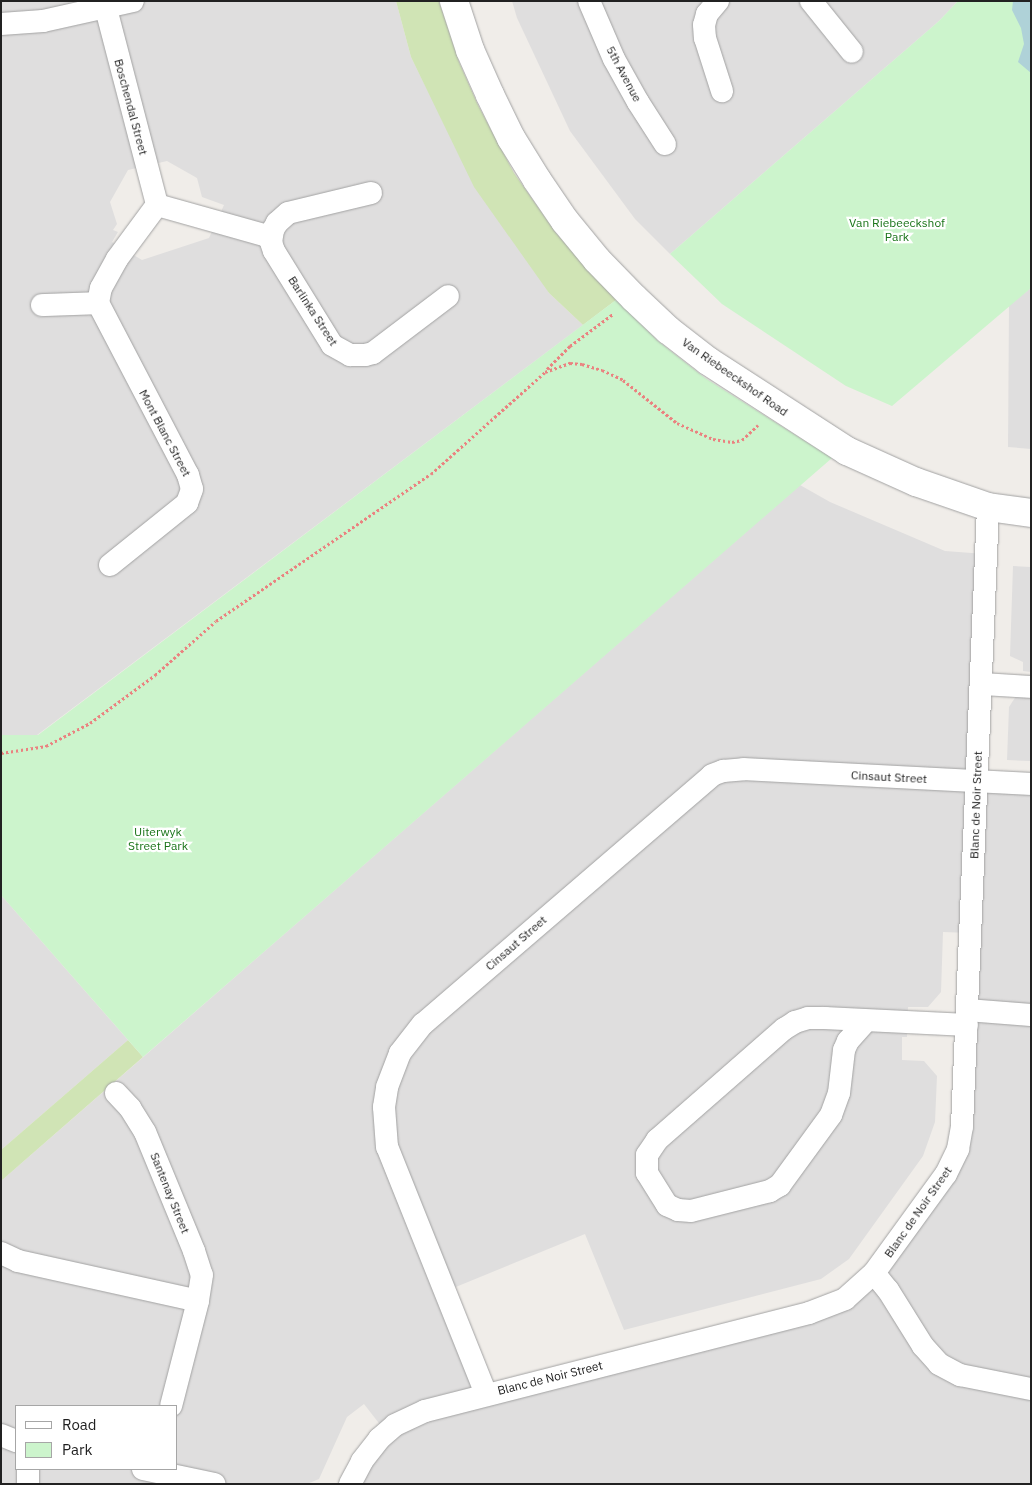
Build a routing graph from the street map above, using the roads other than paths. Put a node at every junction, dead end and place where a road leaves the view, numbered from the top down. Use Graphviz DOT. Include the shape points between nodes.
graph roads {
  1 [pos="133,1"];
  2 [pos="454,1"];
  3 [pos="589,1"];
  4 [pos="718,1"];
  5 [pos="811,1"];
  6 [pos="104,5"];
  7 [pos="1,24"];
  8 [pos="852,52"];
  9 [pos="722,91"];
  10 [pos="665,144"];
  11 [pos="371,193"];
  12 [pos="157,205"];
  13 [pos="271,237"];
  14 [pos="448,296"];
  15 [pos="98,303"];
  16 [pos="42,305"];
  17 [pos="988,507"];
  18 [pos="1031,513"];
  19 [pos="110,565"];
  20 [pos="981,684"];
  21 [pos="1031,687"];
  22 [pos="978,782"];
  23 [pos="1031,784"];
  24 [pos="1031,1015"];
  25 [pos="967,1018"];
  26 [pos="866,1021"];
  27 [pos="116,1093"];
  28 [pos="1,1253"];
  29 [pos="874,1273"];
  30 [pos="198,1301"];
  31 [pos="1031,1389"];
  32 [pos="486,1394"];
  33 [pos="171,1405"];
  34 [pos="1,1435"];
  35 [pos="15,1441"];
  36 [pos="28,1470"];
  37 [pos="152,1470"];
  38 [pos="28,1484"];
  39 [pos="214,1484"];
  40 [pos="350,1484"];
  1 -- 6 [label="street"];
  2 -- 17 [label="street, Van Riebeeckshof Road" via="470,50 490,95 537,180 565,221 634,298 708,361 847,452 916,482"];
  3 -- 10 [label="street, 5th Avenue" via="614,59"];
  4 -- 9 [label="street" via="707,14 704,25"];
  5 -- 8 [label="street"];
  6 -- 7 [label="street" via="42,21"];
  6 -- 12 [label="street, Boschendal Street"];
  11 -- 13 [label="street" via="288,213 276,223"];
  12 -- 13 [label="street"];
  12 -- 15 [label="street" via="117,259 101,288"];
  13 -- 14 [label="street, Barlinka Street" via="274,251 332,345 350,355 372,352"];
  15 -- 16 [label="street"];
  15 -- 19 [label="street, Mont Blanc Street" via="188,475 192,489 187,503"];
  17 -- 18 [label="street, Van Riebeeckshof Road"];
  17 -- 20 [label="street, Blanc de Noir Street"];
  20 -- 21 [label="street"];
  20 -- 22 [label="street, Blanc de Noir Street"];
  22 -- 23 [label="street, Cinsaut Street"];
  22 -- 25 [label="street, Blanc de Noir Street"];
  22 -- 32 [label="street, Cinsaut Street" via="744,769 712,775 411,1038 400,1053 387,1087 384,1107 387,1147"];
  24 -- 25 [label="street"];
  25 -- 26 [label="street"];
  25 -- 29 [label="street, Blanc de Noir Street" via="962,1126 954,1160"];
  26 -- 26 [label="street" via="844,1050 839,1093 831,1115 780,1185 770,1191 691,1211 667,1206 647,1173 647,1155 657,1140 795,1022 808,1018"];
  27 -- 30 [label="street, Santenay Street" via="145,1132 194,1250 202,1275"];
  28 -- 30 [label="street" via="18,1261"];
  29 -- 31 [label="street" via="923,1346 939,1364 960,1375"];
  29 -- 32 [label="street, Blanc de Noir Street" via="844,1299 809,1313"];
  30 -- 33 [label="street, Santenay Street"];
  32 -- 40 [label="street, Blanc de Noir Street" via="425,1411 395,1425 362,1461"];
  34 -- 35 [label="street"];
  36 -- 38 [label="street"];
  37 -- 39 [label="street"];
}
